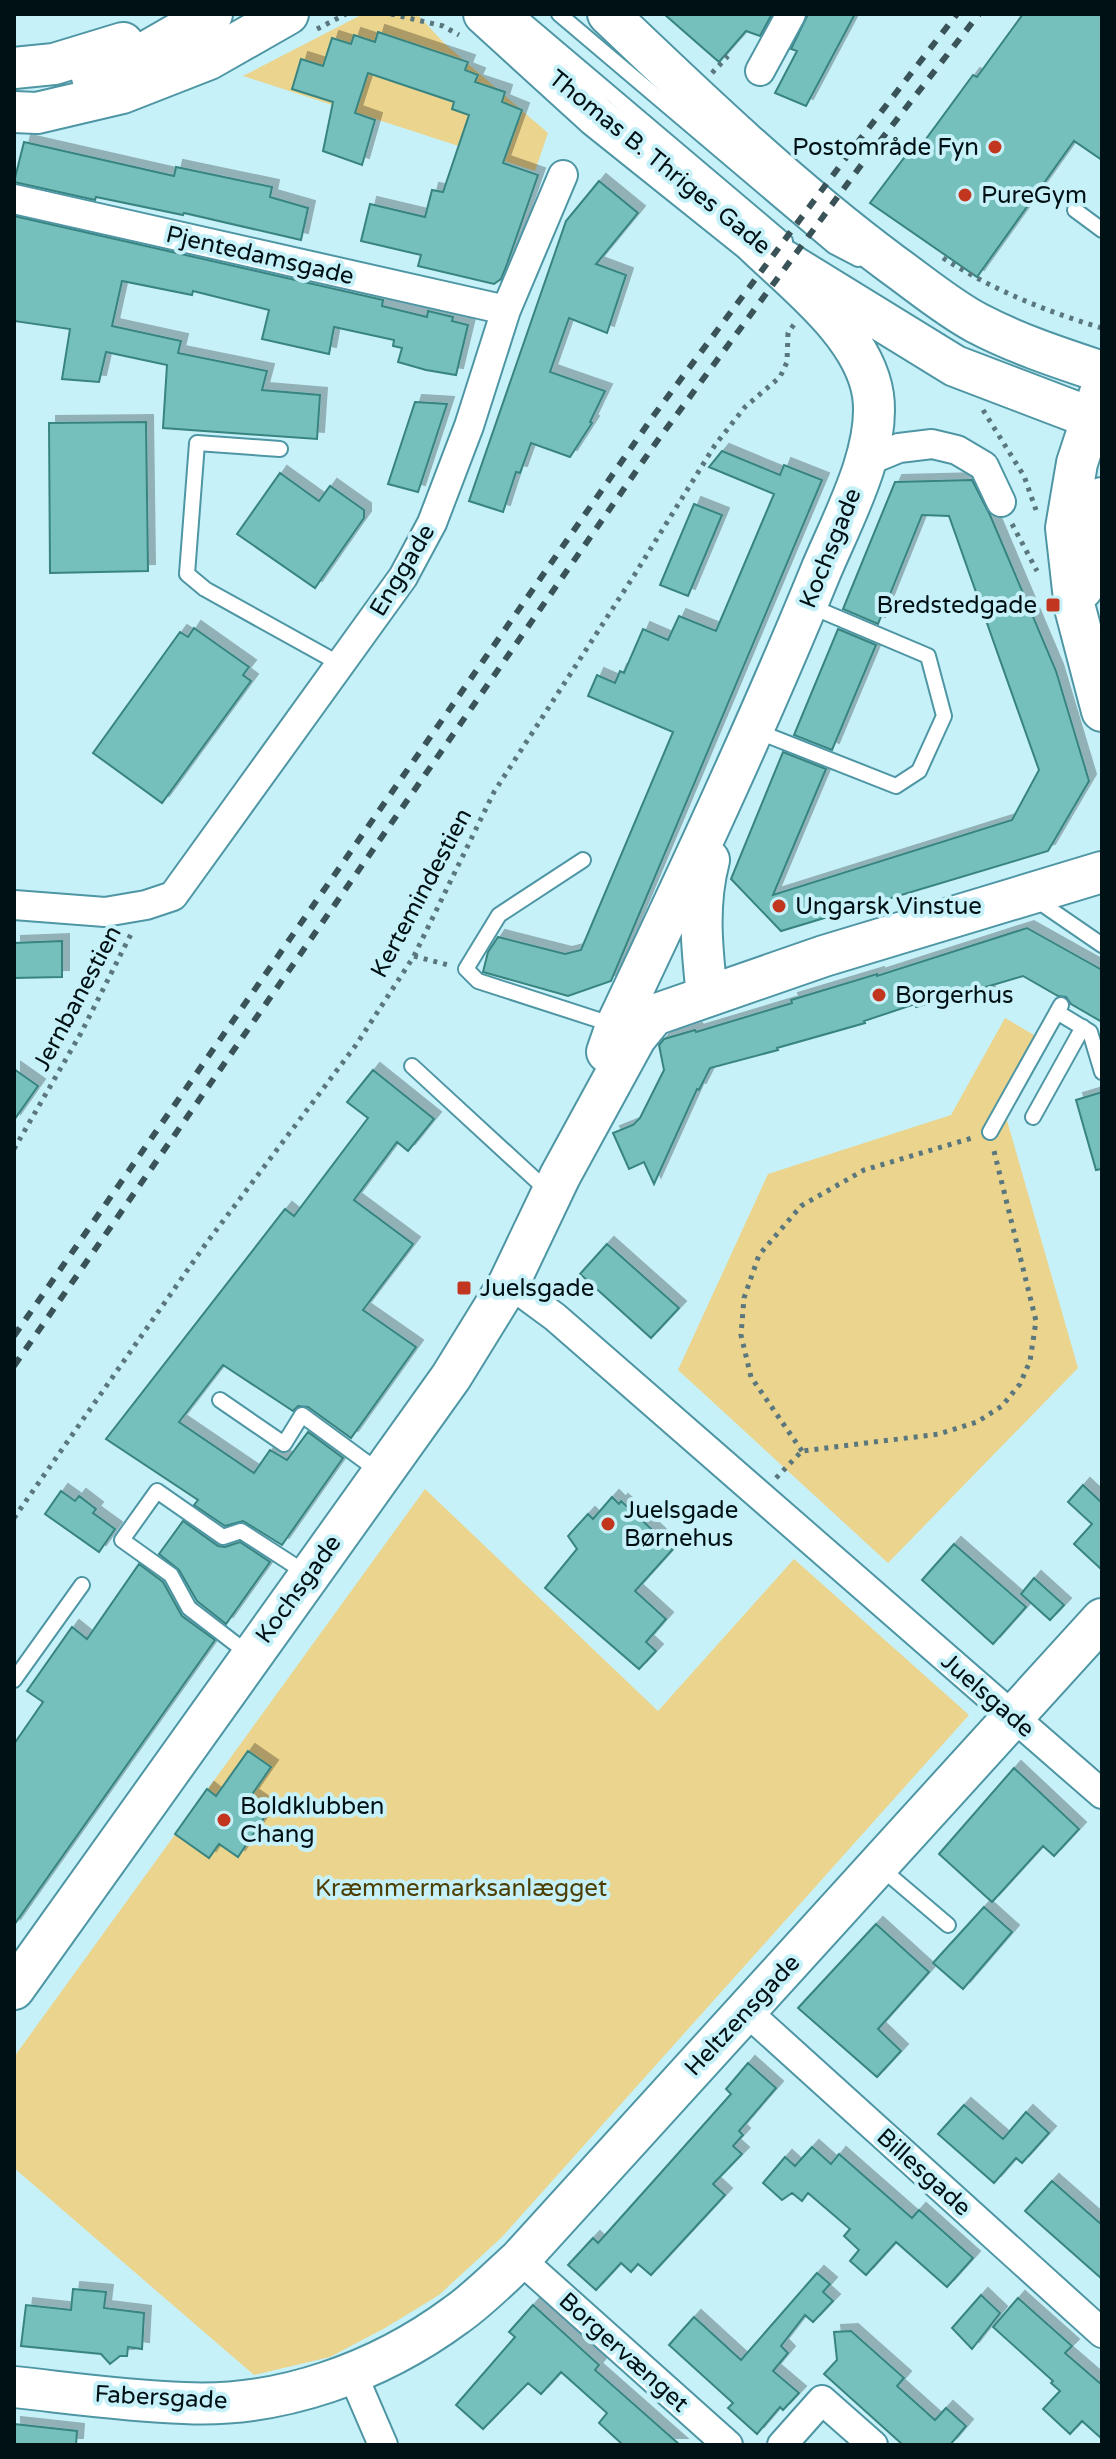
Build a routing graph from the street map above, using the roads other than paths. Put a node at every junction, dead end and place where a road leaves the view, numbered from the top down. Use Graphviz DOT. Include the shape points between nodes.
graph roads {
  1 [pos="193,14"];
  2 [pos="212,14"];
  3 [pos="288,14"];
  4 [pos="484,14"];
  5 [pos="517,14"];
  6 [pos="559,14"];
  7 [pos="582,14"];
  8 [pos="608,14"];
  9 [pos="791,14"];
  10 [pos="646,50"];
  11 [pos="14,68"];
  12 [pos="760,71"];
  13 [pos="14,92"];
  14 [pos="14,112"];
  15 [pos="563,175"];
  16 [pos="14,199"];
  17 [pos="1075,210"];
  18 [pos="1102,230"];
  19 [pos="752,241"];
  20 [pos="937,297"];
  21 [pos="506,310"];
  22 [pos="870,315"];
  23 [pos="1102,372"];
  24 [pos="1099,409"];
  25 [pos="280,449"];
  26 [pos="865,462"];
  27 [pos="1102,498"];
  28 [pos="1001,502"];
  29 [pos="807,605"];
  30 [pos="1075,608"];
  31 [pos="340,664"];
  32 [pos="1102,711"];
  33 [pos="754,729"];
  34 [pos="729,787"];
  35 [pos="583,860"];
  36 [pos="1102,872"];
  37 [pos="1028,894"];
  38 [pos="14,905"];
  39 [pos="1096,947"];
  40 [pos="653,948"];
  41 [pos="706,978"];
  42 [pos="635,1018"];
  43 [pos="1083,1027"];
  44 [pos="412,1066"];
  45 [pos="1102,1072"];
  46 [pos="1033,1117"];
  47 [pos="990,1132"];
  48 [pos="556,1185"];
  49 [pos="509,1283"];
  50 [pos="220,1400"];
  51 [pos="381,1473"];
  52 [pos="308,1575"];
  53 [pos="82,1585"];
  54 [pos="1102,1619"];
  55 [pos="251,1655"];
  56 [pos="14,1680"];
  57 [pos="1014,1716"];
  58 [pos="1102,1794"];
  59 [pos="878,1866"];
  60 [pos="948,1925"];
  61 [pos="14,1989"];
  62 [pos="746,2011"];
  63 [pos="520,2259"];
  64 [pos="1102,2333"];
  65 [pos="352,2373"];
  66 [pos="14,2387"];
  67 [pos="383,2445"];
  68 [pos="728,2445"];
  69 [pos="782,2445"];
  70 [pos="873,2445"];
  1 -- 11 [label="street" via="113,48"];
  2 -- 13 [label="street" via="116,69"];
  3 -- 14 [label="street" via="209,59 122,93 37,113"];
  4 -- 19 [label="street, Thomas B. Thriges Gade" via="597,117"];
  5 -- 22 [label="lane"];
  6 -- 20 [label="lane" via="833,246"];
  7 -- 10 [label="street"];
  8 -- 10 [label="street"];
  9 -- 12 [label="street"];
  10 -- 20 [label="street" via="847,230"];
  15 -- 21 [label="street, Enggade"];
  16 -- 21 [label="street, Pjentedamsgade"];
  17 -- 18 [label="lane"];
  19 -- 22 [label="street, Thomas B. Thriges Gade"];
  19 -- 26 [label="street" via="806,292 858,354 873,395"];
  20 -- 23 [label="street" via="976,322"];
  21 -- 31 [label="street, Enggade" via="432,523 403,577"];
  22 -- 24 [label="street, Thomas B. Thriges Gade" via="955,366"];
  24 -- 30 [label="street" via="1077,463 1066,528"];
  25 -- 31 [label="lane" via="197,443 187,574"];
  26 -- 28 [label="street, Kochsgade" via="899,448 932,444 957,450 984,466"];
  26 -- 29 [label="street, Kochsgade"];
  27 -- 30 [label="street" via="1092,557"];
  29 -- 33 [label="street, Kochsgade"];
  29 -- 33 [label="lane" via="928,656 944,716 919,771 896,786"];
  30 -- 32 [label="street"];
  31 -- 38 [label="street, Enggade" via="173,896 105,912"];
  33 -- 34 [label="street, Kochsgade"];
  34 -- 40 [label="street, Kochsgade"];
  34 -- 41 [label="street, Kochsgade" via="701,901"];
  35 -- 42 [label="lane" via="499,915 466,969 478,981"];
  36 -- 37 [label="street"];
  37 -- 39 [label="lane"];
  37 -- 41 [label="street" via="824,956 748,961"];
  40 -- 41 [label="street"];
  40 -- 42 [label="street, Kochsgade"];
  41 -- 42 [label="street"];
  42 -- 48 [label="street, Kochsgade"];
  43 -- 45 [label="lane" via="1090,1032"];
  43 -- 46 [label="lane"];
  43 -- 47 [label="lane" via="1059,1008"];
  44 -- 48 [label="lane"];
  48 -- 49 [label="street, Kochsgade"];
  49 -- 51 [label="street, Kochsgade" via="451,1377"];
  49 -- 57 [label="street, Juelsgade" via="555,1317"];
  50 -- 51 [label="lane" via="284,1444 302,1415"];
  51 -- 52 [label="street, Kochsgade"];
  52 -- 55 [label="street, Kochsgade"];
  52 -- 55 [label="lane" via="241,1531 223,1537 157,1491 122,1540 171,1575 189,1608"];
  53 -- 56 [label="lane"];
  54 -- 57 [label="street, Heltzensgade"];
  55 -- 61 [label="street, Kochsgade"];
  57 -- 58 [label="street, Juelsgade"];
  57 -- 59 [label="street, Heltzensgade"];
  59 -- 60 [label="lane"];
  59 -- 62 [label="street, Heltzensgade"];
  62 -- 63 [label="street, Heltzensgade"];
  62 -- 64 [label="street, Billesgade"];
  63 -- 65 [label="street, Heltzensgade" via="459,2314 408,2348"];
  63 -- 68 [label="street, Borgervænget"];
  65 -- 66 [label="street, Fabersgade" via="313,2387 228,2403"];
  65 -- 67 [label="street"];
  69 -- 70 [label="street" via="822,2400"];
}
